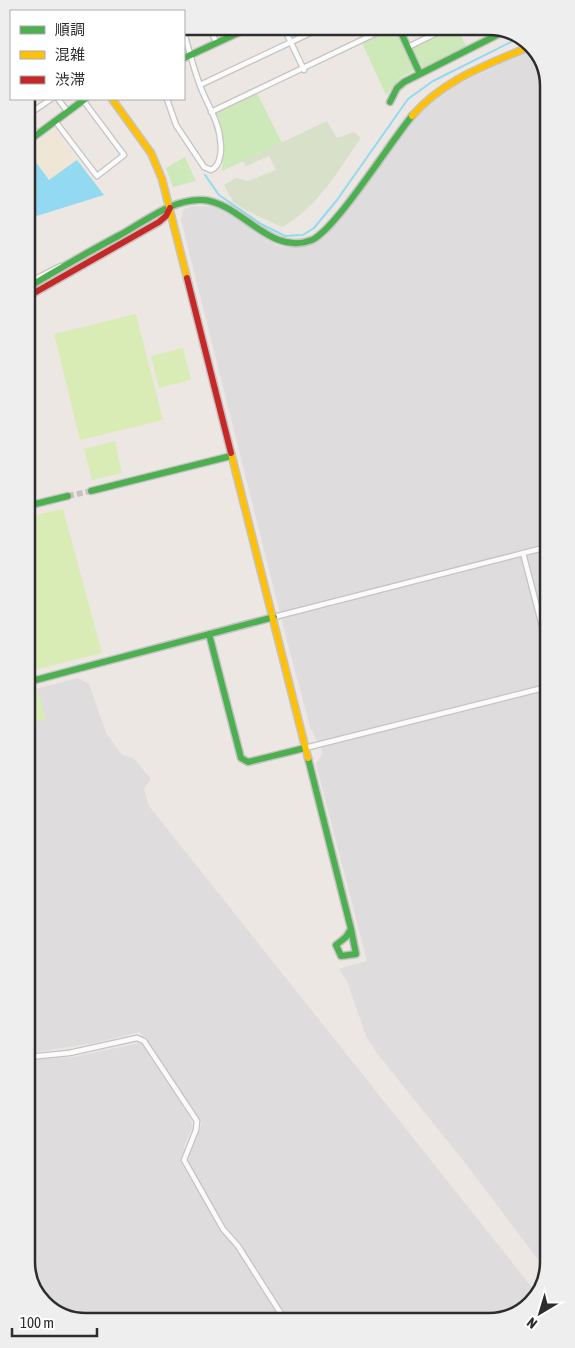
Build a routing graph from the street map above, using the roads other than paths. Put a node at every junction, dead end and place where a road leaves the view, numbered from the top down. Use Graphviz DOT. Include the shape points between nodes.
graph roads {
  1 [pos="213,35"];
  2 [pos="234,35"];
  3 [pos="287,35"];
  4 [pos="307,35"];
  5 [pos="373,35"];
  6 [pos="402,35"];
  7 [pos="433,35"];
  8 [pos="496,36"];
  9 [pos="185,40"];
  10 [pos="217,43"];
  11 [pos="291,43"];
  12 [pos="408,47"];
  13 [pos="524,49"];
  14 [pos="187,57"];
  15 [pos="304,70"];
  16 [pos="420,74"];
  17 [pos="200,85"];
  18 [pos="49,100"];
  19 [pos="59,100"];
  20 [pos="84,100"];
  21 [pos="113,100"];
  22 [pos="167,100"];
  23 [pos="390,102"];
  24 [pos="35,110"];
  25 [pos="68,112"];
  26 [pos="211,112"];
  27 [pos="55,121"];
  28 [pos="35,131"];
  29 [pos="37,134"];
  30 [pos="170,208"];
  31 [pos="67,264"];
  32 [pos="35,278"];
  33 [pos="35,283"];
  34 [pos="35,292"];
  35 [pos="231,456"];
  36 [pos="91,491"];
  37 [pos="68,496"];
  38 [pos="35,504"];
  39 [pos="540,549"];
  40 [pos="523,553"];
  41 [pos="274,617"];
  42 [pos="540,618"];
  43 [pos="209,634"];
  44 [pos="35,680"];
  45 [pos="540,689"];
  46 [pos="305,748"];
  47 [pos="351,929"];
  48 [pos="35,1056"];
  49 [pos="281,1313"];
  1 -- 10 [label="street"];
  2 -- 10 [label="street"];
  3 -- 11 [label="street"];
  4 -- 11 [label="street"];
  5 -- 15 [label="street"];
  6 -- 12 [label="street"];
  7 -- 12 [label="street"];
  8 -- 16 [label="street"];
  9 -- 14 [label="street"];
  10 -- 14 [label="street"];
  11 -- 15 [label="street"];
  11 -- 17 [label="street"];
  12 -- 16 [label="street"];
  13 -- 30 [label="street" via="455,79 428,99 325,230 309,240 294,244 279,241 222,204 212,201 194,201"];
  14 -- 17 [label="street"];
  15 -- 26 [label="street"];
  16 -- 23 [label="street" via="397,88"];
  17 -- 26 [label="street"];
  18 -- 24 [label="street"];
  19 -- 25 [label="street"];
  20 -- 25 [label="street"];
  20 -- 27 [label="street" via="124,155 96,176"];
  21 -- 30 [label="street" via="151,153"];
  22 -- 26 [label="street" via="176,125 204,167 211,170 218,164 221,140"];
  25 -- 27 [label="street"];
  27 -- 29 [label="street"];
  28 -- 29 [label="street"];
  30 -- 31 [label="street"];
  30 -- 34 [label="street" via="159,222"];
  30 -- 35 [label="street"];
  31 -- 32 [label="street"];
  31 -- 33 [label="street"];
  35 -- 36 [label="street"];
  35 -- 41 [label="street"];
  37 -- 38 [label="street"];
  39 -- 40 [label="street"];
  40 -- 41 [label="street"];
  40 -- 42 [label="street"];
  41 -- 43 [label="street"];
  41 -- 46 [label="street"];
  43 -- 44 [label="street"];
  43 -- 46 [label="street" via="241,758 248,762"];
  45 -- 46 [label="street"];
  46 -- 47 [label="street"];
  47 -- 47 [label="street" via="356,954 341,956 336,945"];
  48 -- 49 [label="street" via="69,1053 138,1038 144,1041 197,1121 184,1160 223,1229 238,1246"];
}
